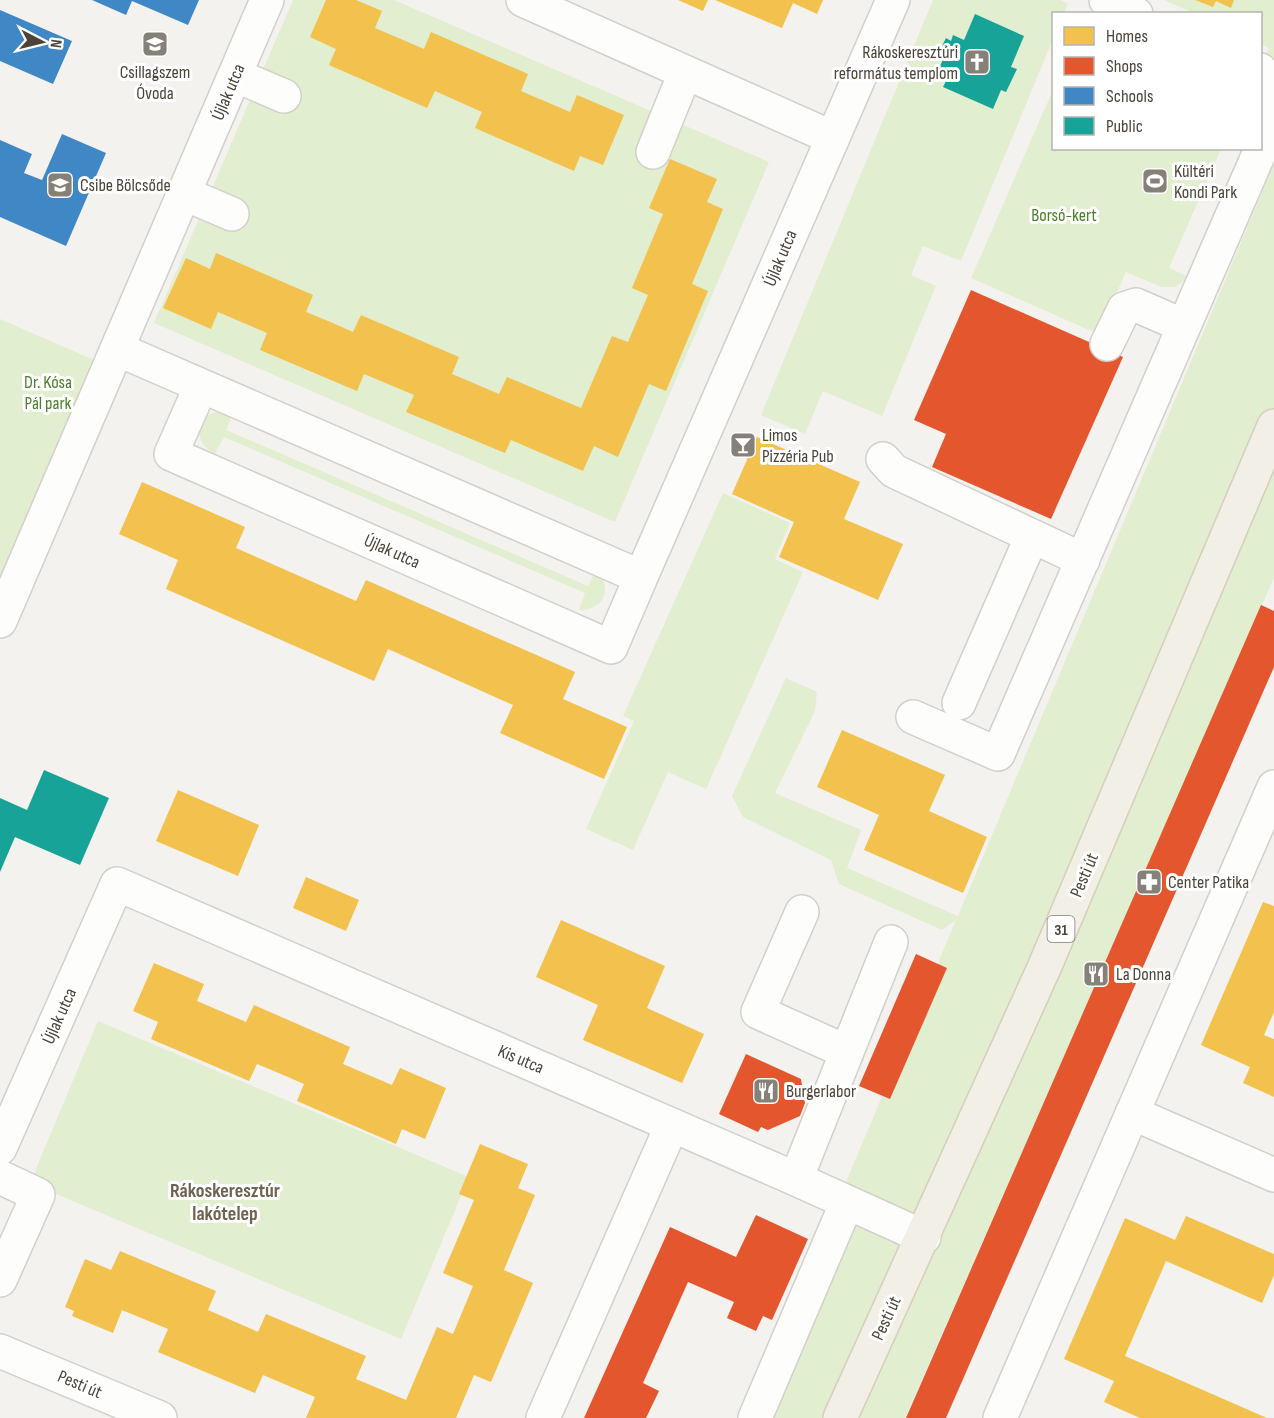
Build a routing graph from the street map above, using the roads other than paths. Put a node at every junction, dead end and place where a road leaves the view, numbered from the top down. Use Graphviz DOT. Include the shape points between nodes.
graph roads {
  1 [pos="267,0"];
  2 [pos="523,0"];
  3 [pos="893,0"];
  4 [pos="1106,0"];
  5 [pos="1132,12"];
  6 [pos="1262,71"];
  7 [pos="685,73"];
  8 [pos="235,75"];
  9 [pos="1274,91"];
  10 [pos="284,96"];
  11 [pos="1274,114"];
  12 [pos="833,138"];
  13 [pos="1262,147"];
  14 [pos="1261,150"];
  15 [pos="653,152"];
  16 [pos="184,194"];
  17 [pos="232,214"];
  18 [pos="1184,326"];
  19 [pos="1107,344"];
  20 [pos="117,350"];
  21 [pos="201,386"];
  22 [pos="1274,426"];
  23 [pos="883,459"];
  24 [pos="1032,536"];
  25 [pos="1083,560"];
  26 [pos="641,577"];
  27 [pos="0,621"];
  28 [pos="959,704"];
  29 [pos="913,717"];
  30 [pos="1273,790"];
  31 [pos="117,884"];
  32 [pos="802,912"];
  33 [pos="891,942"];
  34 [pos="847,1052"];
  35 [pos="1132,1113"];
  36 [pos="672,1125"];
  37 [pos="0,1148"];
  38 [pos="1274,1175"];
  39 [pos="0,1177"];
  40 [pos="796,1179"];
  41 [pos="847,1202"];
  42 [pos="924,1237"];
  43 [pos="0,1280"];
  44 [pos="0,1351"];
  45 [pos="160,1418"];
  46 [pos="543,1418"];
  47 [pos="755,1418"];
  48 [pos="840,1418"];
  49 [pos="1000,1418"];
  1 -- 8 [label="street, Újlak utca"];
  2 -- 7 [label="street"];
  3 -- 12 [label="street, Újlak utca"];
  4 -- 5 [label="street"];
  6 -- 9 [label="street"];
  7 -- 12 [label="street"];
  7 -- 15 [label="street"];
  8 -- 10 [label="street"];
  8 -- 16 [label="street, Újlak utca"];
  11 -- 13 [label="street"];
  12 -- 26 [label="street, Újlak utca"];
  14 -- 18 [label="street"];
  16 -- 17 [label="street"];
  16 -- 20 [label="street, Újlak utca"];
  18 -- 19 [label="street" via="1136,305 1124,309"];
  18 -- 25 [label="street"];
  20 -- 21 [label="street"];
  20 -- 27 [label="street, Újlak utca"];
  21 -- 26 [label="street"];
  21 -- 26 [label="street, Újlak utca" via="171,454 610,647"];
  22 -- 42 [label="main road, Pesti út / 31" via="1044,968"];
  23 -- 24 [label="street" via="894,471"];
  24 -- 25 [label="street"];
  24 -- 28 [label="street"];
  25 -- 29 [label="street" via="998,754"];
  30 -- 35 [label="street"];
  31 -- 36 [label="street, Kis utca"];
  31 -- 37 [label="street, Újlak utca"];
  32 -- 34 [label="street" via="758,1012"];
  33 -- 34 [label="street"];
  34 -- 40 [label="street"];
  35 -- 38 [label="street"];
  35 -- 49 [label="street"];
  36 -- 40 [label="street, Kis utca"];
  36 -- 46 [label="street"];
  39 -- 43 [label="street" via="38,1195"];
  40 -- 41 [label="street, Kis utca"];
  41 -- 42 [label="street, Kis utca"];
  41 -- 47 [label="street"];
  42 -- 48 [label="main road, Pesti út / 31"];
  44 -- 45 [label="street, Pesti út"];
}
